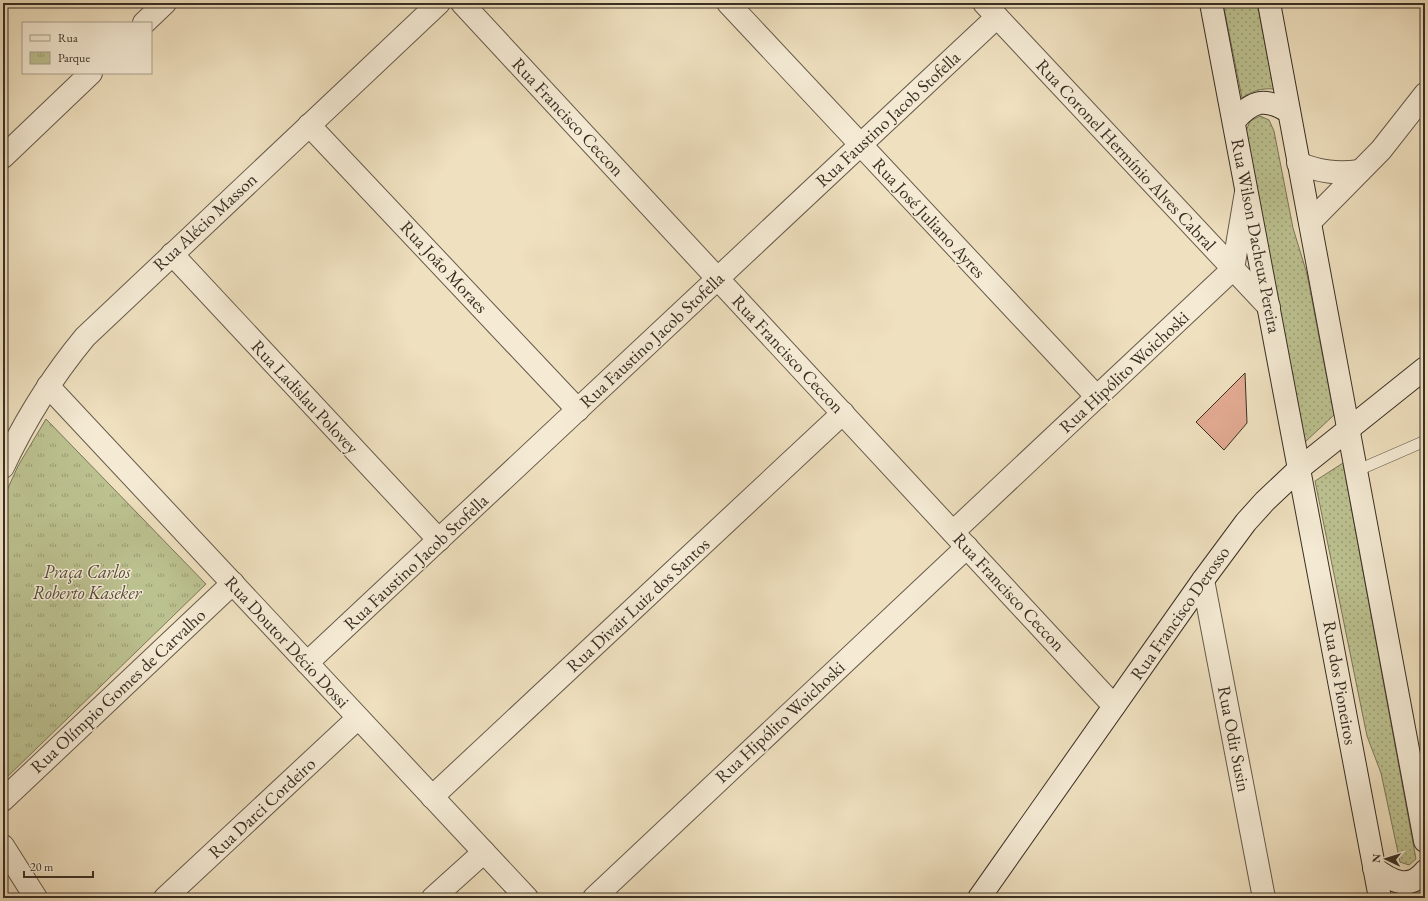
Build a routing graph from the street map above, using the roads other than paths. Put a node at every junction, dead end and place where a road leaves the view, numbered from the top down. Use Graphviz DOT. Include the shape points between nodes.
graph roads {
  1 [pos="165,3"];
  2 [pos="439,3"];
  3 [pos="462,3"];
  4 [pos="728,3"];
  5 [pos="1211,3"];
  6 [pos="1269,4"];
  7 [pos="990,10"];
  8 [pos="145,22"];
  9 [pos="90,74"];
  10 [pos="1425,94"];
  11 [pos="1289,112"];
  12 [pos="1234,121"];
  13 [pos="309,125"];
  14 [pos="861,145"];
  15 [pos="3,157"];
  16 [pos="1298,163"];
  17 [pos="1360,171"];
  18 [pos="1246,187"];
  19 [pos="1310,222"];
  20 [pos="172,254"];
  21 [pos="1233,269"];
  22 [pos="718,279"];
  23 [pos="1269,307"];
  24 [pos="1425,368"];
  25 [pos="48,386"];
  26 [pos="1097,398"];
  27 [pos="578,410"];
  28 [pos="843,413"];
  29 [pos="1348,429"];
  30 [pos="1425,441"];
  31 [pos="3,467"];
  32 [pos="1300,468"];
  33 [pos="1356,471"];
  34 [pos="960,539"];
  35 [pos="439,540"];
  36 [pos="1203,580"];
  37 [pos="233,583"];
  38 [pos="307,664"];
  39 [pos="1114,706"];
  40 [pos="358,718"];
  41 [pos="432,797"];
  42 [pos="3,800"];
  43 [pos="1424,829"];
  44 [pos="3,846"];
  45 [pos="484,852"];
  46 [pos="1374,868"];
  47 [pos="1425,871"];
  48 [pos="36,898"];
  49 [pos="165,898"];
  50 [pos="434,898"];
  51 [pos="527,898"];
  52 [pos="594,898"];
  53 [pos="979,898"];
  54 [pos="1264,898"];
  55 [pos="1380,898"];
  1 -- 8 [label="street"];
  2 -- 13 [label="street, Rua Alécio Masson"];
  3 -- 22 [label="street, Rua Francisco Ceccon"];
  4 -- 14 [label="street, Rua José Juliano Ayres"];
  5 -- 12 [label="street, Rua Wilson Dacheux Pereira"];
  6 -- 11 [label="street"];
  7 -- 14 [label="street, Rua Faustino Jacob Stofella"];
  7 -- 21 [label="street, Rua Coronel Hermínio Alves Cabral"];
  9 -- 15 [label="street"];
  10 -- 17 [label="street" via="1381,150"];
  11 -- 12 [label="street" via="1267,102 1253,104"];
  11 -- 16 [label="street"];
  12 -- 18 [label="street, Rua Wilson Dacheux Pereira"];
  13 -- 20 [label="street, Rua Alécio Masson"];
  13 -- 27 [label="street, Rua João Moraes"];
  14 -- 22 [label="street, Rua Faustino Jacob Stofella"];
  14 -- 26 [label="street, Rua José Juliano Ayres"];
  16 -- 17 [label="street" via="1328,173"];
  16 -- 19 [label="street"];
  17 -- 19 [label="street"];
  18 -- 21 [label="street"];
  18 -- 23 [label="street, Rua Wilson Dacheux Pereira"];
  19 -- 29 [label="street"];
  20 -- 25 [label="street, Rua Alécio Masson" via="85,337"];
  20 -- 35 [label="street, Rua Ladislau Polovey"];
  21 -- 23 [label="street, Rua Coronel Hermínio Alves Cabral"];
  21 -- 26 [label="street, Rua Hipólito Woichoski"];
  22 -- 27 [label="street, Rua Faustino Jacob Stofella"];
  22 -- 28 [label="street, Rua Francisco Ceccon"];
  23 -- 32 [label="street, Rua Wilson Dacheux Pereira"];
  24 -- 29 [label="street, Rua Francisco Derosso"];
  25 -- 31 [label="street, Rua Alécio Masson" via="30,414"];
  25 -- 37 [label="street, Rua Doutor Décio Dossi"];
  26 -- 34 [label="street, Rua Hipólito Woichoski"];
  27 -- 35 [label="street, Rua Faustino Jacob Stofella"];
  28 -- 34 [label="street, Rua Francisco Ceccon"];
  28 -- 41 [label="street, Rua Divair Luiz dos Santos"];
  29 -- 32 [label="street, Rua Francisco Derosso"];
  29 -- 33 [label="street"];
  30 -- 33 [label="lane"];
  32 -- 36 [label="street, Rua Francisco Derosso" via="1246,522"];
  32 -- 46 [label="street, Rua dos Pioneiros"];
  33 -- 43 [label="street"];
  34 -- 39 [label="street, Rua Francisco Ceccon"];
  34 -- 52 [label="street, Rua Hipólito Woichoski"];
  35 -- 38 [label="street, Rua Faustino Jacob Stofella"];
  36 -- 39 [label="street, Rua Francisco Derosso"];
  36 -- 54 [label="street, Rua Odir Susin"];
  37 -- 38 [label="street, Rua Doutor Décio Dossi"];
  37 -- 42 [label="street, Rua Olímpio Gomes de Carvalho"];
  38 -- 40 [label="street, Rua Doutor Décio Dossi"];
  39 -- 53 [label="street, Rua Francisco Derosso"];
  40 -- 41 [label="street, Rua Doutor Décio Dossi"];
  40 -- 49 [label="street, Rua Darci Cordeiro"];
  41 -- 45 [label="street, Rua Doutor Décio Dossi"];
  44 -- 48 [label="street"];
  45 -- 50 [label="street"];
  45 -- 51 [label="street, Rua Doutor Décio Dossi"];
  46 -- 47 [label="street" via="1389,879 1401,882 1413,881"];
  46 -- 55 [label="street, Rua dos Pioneiros"];
}
